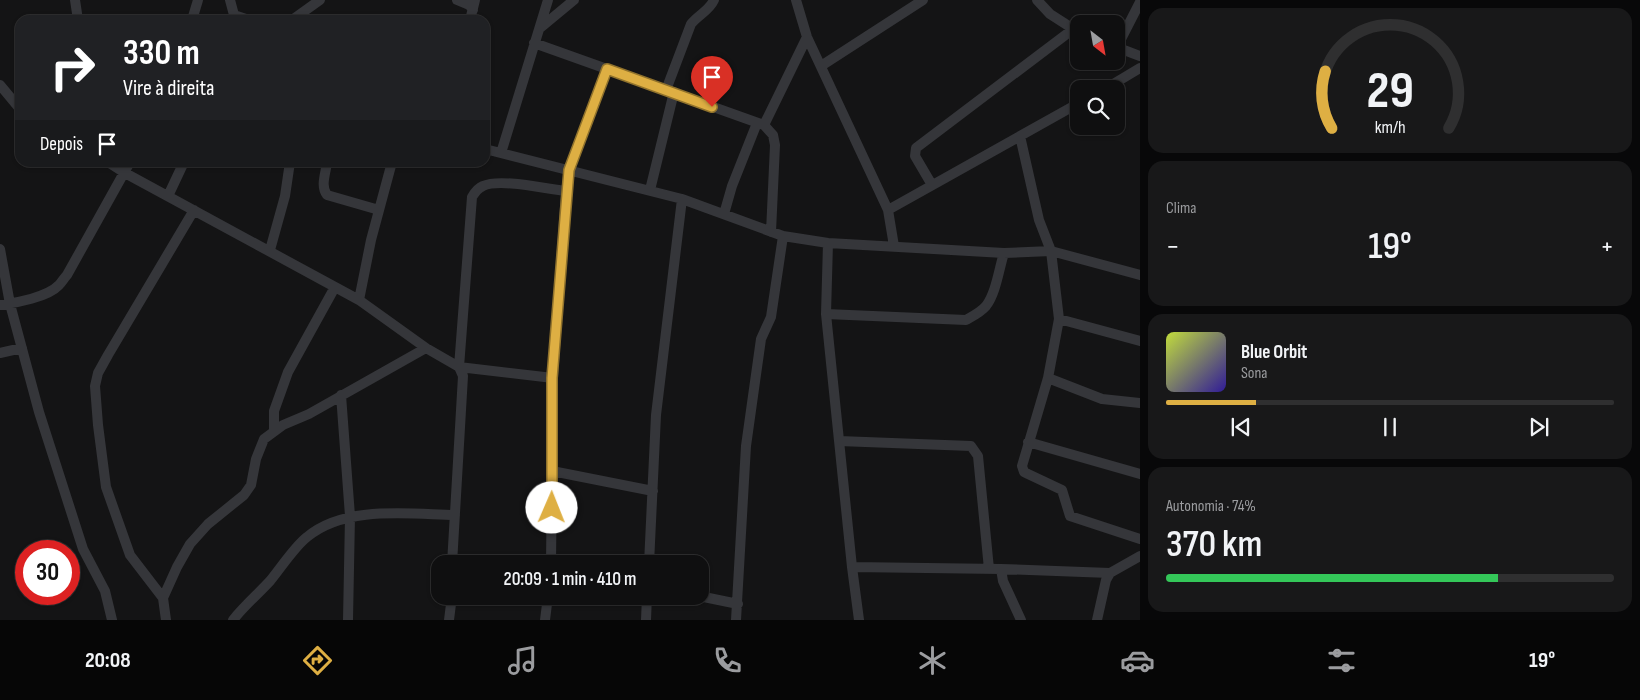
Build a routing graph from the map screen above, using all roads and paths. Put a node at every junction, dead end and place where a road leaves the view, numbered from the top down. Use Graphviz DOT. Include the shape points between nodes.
graph roads {
  1 [pos="75,0"];
  2 [pos="198,0"];
  3 [pos="230,0"];
  4 [pos="320,0"];
  5 [pos="457,0"];
  6 [pos="548,0"];
  7 [pos="574,0"];
  8 [pos="714,0"];
  9 [pos="796,0"];
  10 [pos="924,0"];
  11 [pos="1037,0"];
  12 [pos="1140,2"];
  13 [pos="473,10"];
  14 [pos="77,15"];
  15 [pos="194,15"];
  16 [pos="232,15"];
  17 [pos="299,15"];
  18 [pos="1070,27"];
  19 [pos="539,29"];
  20 [pos="1125,31"];
  21 [pos="1070,35"];
  22 [pos="806,37"];
  23 [pos="534,44"];
  24 [pos="1125,50"];
  25 [pos="1140,56"];
  26 [pos="820,66"];
  27 [pos="1140,68"];
  28 [pos="607,69"];
  29 [pos="1120,80"];
  30 [pos="0,85"];
  31 [pos="670,91"];
  32 [pos="15,102"];
  33 [pos="1070,109"];
  34 [pos="761,124"];
  35 [pos="1020,136"];
  36 [pos="490,150"];
  37 [pos="502,153"];
  38 [pos="115,167"];
  39 [pos="127,167"];
  40 [pos="182,167"];
  41 [pos="289,167"];
  42 [pos="327,167"];
  43 [pos="391,167"];
  44 [pos="569,170"];
  45 [pos="124,173"];
  46 [pos="932,185"];
  47 [pos="650,190"];
  48 [pos="566,191"];
  49 [pos="168,196"];
  50 [pos="682,198"];
  51 [pos="194,210"];
  52 [pos="379,210"];
  53 [pos="888,210"];
  54 [pos="724,214"];
  55 [pos="771,232"];
  56 [pos="783,236"];
  57 [pos="828,242"];
  58 [pos="894,246"];
  59 [pos="0,249"];
  60 [pos="270,250"];
  61 [pos="1051,251"];
  62 [pos="1004,253"];
  63 [pos="1140,275"];
  64 [pos="336,287"];
  65 [pos="359,300"];
  66 [pos="5,304"];
  67 [pos="826,314"];
  68 [pos="1059,319"];
  69 [pos="1140,341"];
  70 [pos="22,348"];
  71 [pos="426,348"];
  72 [pos="0,353"];
  73 [pos="459,367"];
  74 [pos="552,378"];
  75 [pos="1048,378"];
  76 [pos="341,394"];
  77 [pos="1140,403"];
  78 [pos="274,431"];
  79 [pos="839,441"];
  80 [pos="1028,442"];
  81 [pos="552,471"];
  82 [pos="1140,474"];
  83 [pos="653,491"];
  84 [pos="455,515"];
  85 [pos="350,516"];
  86 [pos="1140,539"];
  87 [pos="452,555"];
  88 [pos="551,555"];
  89 [pos="649,555"];
  90 [pos="1140,556"];
  91 [pos="852,567"];
  92 [pos="989,569"];
  93 [pos="1001,569"];
  94 [pos="1110,573"];
  95 [pos="163,598"];
  96 [pos="709,598"];
  97 [pos="738,604"];
  98 [pos="451,605"];
  99 [pos="547,605"];
  100 [pos="647,605"];
  101 [pos="112,620"];
  102 [pos="166,620"];
  103 [pos="233,620"];
  104 [pos="348,620"];
  105 [pos="449,620"];
  106 [pos="545,620"];
  107 [pos="646,620"];
  108 [pos="736,620"];
  109 [pos="860,620"];
  110 [pos="1021,620"];
  111 [pos="1098,620"];
  1 -- 14 [label="street"];
  2 -- 15 [label="street"];
  3 -- 16 [label="street"];
  4 -- 17 [label="street"];
  5 -- 13 [label="street"];
  6 -- 19 [label="street"];
  7 -- 19 [label="street"];
  8 -- 31 [label="street" via="710,8 691,24"];
  9 -- 22 [label="street"];
  10 -- 26 [label="street"];
  11 -- 18 [label="street" via="1050,14"];
  12 -- 20 [label="street"];
  19 -- 23 [label="street"];
  21 -- 46 [label="street" via="916,148 915,156"];
  22 -- 26 [label="street"];
  22 -- 34 [label="street"];
  23 -- 28 [label="street"];
  23 -- 37 [label="street"];
  24 -- 25 [label="street"];
  26 -- 53 [label="street"];
  27 -- 29 [label="street"];
  28 -- 31 [label="street"];
  28 -- 44 [label="street"];
  30 -- 32 [label="street"];
  31 -- 34 [label="street"];
  31 -- 47 [label="street"];
  33 -- 35 [label="street"];
  34 -- 54 [label="street" via="732,186"];
  34 -- 55 [label="street" via="773,135 775,145"];
  35 -- 46 [label="street"];
  35 -- 61 [label="street" via="1039,220"];
  36 -- 37 [label="street"];
  37 -- 44 [label="street"];
  38 -- 45 [label="street"];
  39 -- 45 [label="street"];
  40 -- 49 [label="street"];
  41 -- 60 [label="street"];
  42 -- 52 [label="street" via="323,186 326,195"];
  43 -- 52 [label="street"];
  44 -- 47 [label="street"];
  44 -- 48 [label="street"];
  45 -- 49 [label="street"];
  45 -- 66 [label="street" via="59,285 51,291"];
  46 -- 53 [label="street"];
  47 -- 50 [label="street"];
  48 -- 73 [label="street" via="498,182 477,189 472,197"];
  48 -- 74 [label="street"];
  49 -- 51 [label="street"];
  50 -- 54 [label="street"];
  50 -- 83 [label="street" via="656,415"];
  51 -- 60 [label="street"];
  51 -- 95 [label="street" via="108,355 95,386 106,487 130,555"];
  52 -- 65 [label="street"];
  53 -- 58 [label="street"];
  54 -- 55 [label="street"];
  55 -- 56 [label="street"];
  56 -- 57 [label="street"];
  56 -- 97 [label="street" via="770,317 761,339 746,446"];
  57 -- 58 [label="street"];
  57 -- 67 [label="street"];
  58 -- 62 [label="street"];
  59 -- 66 [label="street"];
  60 -- 64 [label="street"];
  61 -- 62 [label="street"];
  61 -- 63 [label="street"];
  61 -- 68 [label="street"];
  62 -- 67 [label="street" via="986,306 966,320"];
  64 -- 65 [label="street"];
  64 -- 78 [label="street" via="288,372 274,411"];
  65 -- 71 [label="street"];
  66 -- 70 [label="street"];
  67 -- 79 [label="street"];
  68 -- 69 [label="street"];
  68 -- 75 [label="street"];
  70 -- 72 [label="street"];
  70 -- 101 [label="street" via="83,549 105,590"];
  71 -- 73 [label="street"];
  71 -- 76 [label="street"];
  73 -- 74 [label="street"];
  73 -- 84 [label="street" via="463,376"];
  74 -- 81 [label="street"];
  75 -- 77 [label="street" via="1102,399"];
  75 -- 80 [label="street"];
  76 -- 78 [label="street"];
  76 -- 85 [label="street"];
  78 -- 95 [label="street" via="264,439 251,485 190,544"];
  79 -- 91 [label="street"];
  79 -- 92 [label="street" via="971,446 978,456"];
  80 -- 82 [label="street"];
  80 -- 86 [label="street" via="1022,466 1024,472 1062,490 1070,516"];
  81 -- 83 [label="street"];
  81 -- 88 [label="street"];
  83 -- 89 [label="street"];
  84 -- 85 [label="street"];
  84 -- 87 [label="street"];
  85 -- 103 [label="street" via="307,537"];
  85 -- 104 [label="street"];
  90 -- 94 [label="street"];
  91 -- 92 [label="street"];
  91 -- 109 [label="street"];
  92 -- 93 [label="street"];
  93 -- 94 [label="street"];
  93 -- 110 [label="street" via="1003,581"];
  94 -- 111 [label="street"];
  95 -- 102 [label="street"];
  96 -- 97 [label="street"];
  97 -- 108 [label="street"];
  98 -- 105 [label="street"];
  99 -- 106 [label="street"];
  100 -- 107 [label="street"];
}
